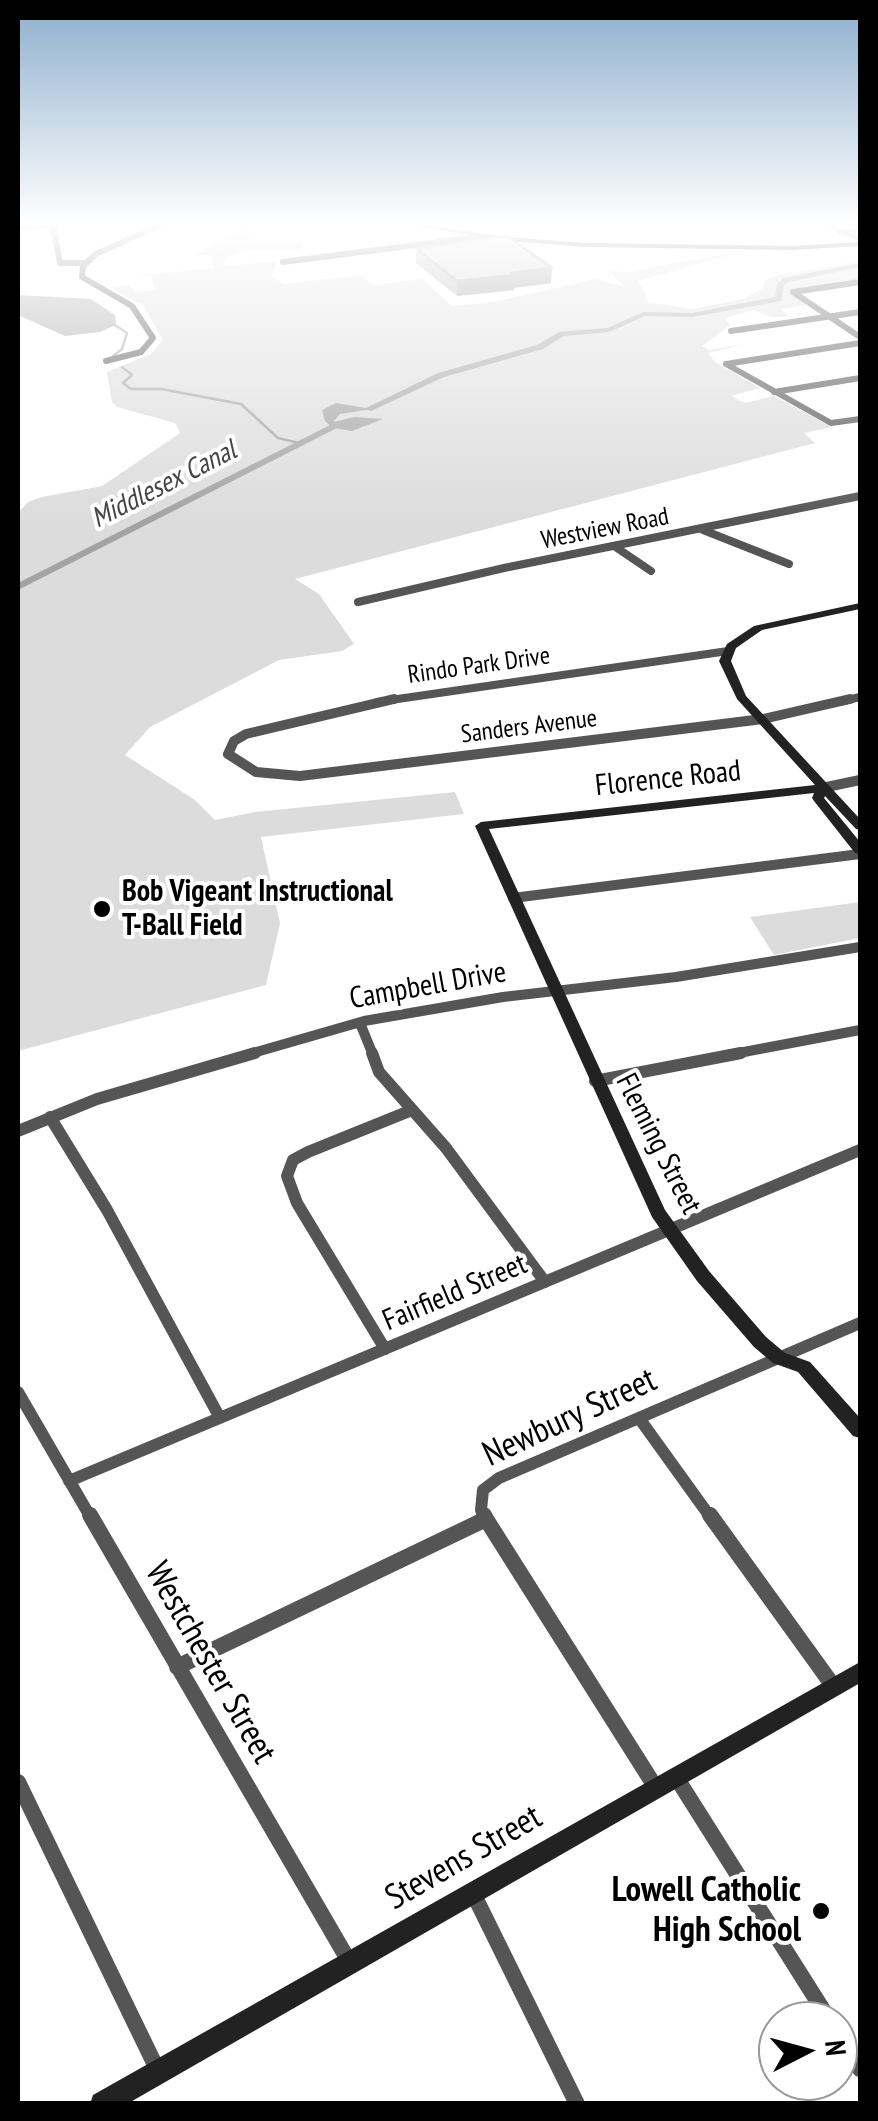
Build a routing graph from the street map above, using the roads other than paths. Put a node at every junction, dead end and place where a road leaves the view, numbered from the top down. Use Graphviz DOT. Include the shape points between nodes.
graph roads {
  1 [pos="141,322"];
  2 [pos="787,322"];
  3 [pos="836,322"];
  4 [pos="731,330"];
  5 [pos="860,340"];
  6 [pos="106,362"];
  7 [pos="860,378"];
  8 [pos="774,392"];
  9 [pos="860,419"];
  10 [pos="860,496"];
  11 [pos="703,530"];
  12 [pos="617,548"];
  13 [pos="789,564"];
  14 [pos="651,571"];
  15 [pos="358,602"];
  16 [pos="860,606"];
  17 [pos="728,651"];
  18 [pos="860,697"];
  19 [pos="763,719"];
  20 [pos="238,738"];
  21 [pos="860,780"];
  22 [pos="822,788"];
  23 [pos="482,826"];
  24 [pos="860,826"];
  25 [pos="860,852"];
  26 [pos="513,898"];
  27 [pos="860,947"];
  28 [pos="553,990"];
  29 [pos="360,1022"];
  30 [pos="860,1030"];
  31 [pos="595,1081"];
  32 [pos="412,1110"];
  33 [pos="50,1117"];
  34 [pos="18,1131"];
  35 [pos="860,1150"];
  36 [pos="669,1230"];
  37 [pos="545,1282"];
  38 [pos="860,1323"];
  39 [pos="385,1349"];
  40 [pos="779,1358"];
  41 [pos="18,1392"];
  42 [pos="220,1418"];
  43 [pos="640,1418"];
  44 [pos="860,1430"];
  45 [pos="70,1481"];
  46 [pos="486,1519"];
  47 [pos="177,1667"];
  48 [pos="860,1672"];
  49 [pos="834,1687"];
  50 [pos="18,1782"];
  51 [pos="666,1782"];
  52 [pos="473,1893"];
  53 [pos="350,1963"];
  54 [pos="816,2001"];
  55 [pos="158,2071"];
  56 [pos="102,2104"];
  57 [pos="577,2104"];
  1 -- 6 [label="street" via="152,343"];
  2 -- 4 [label="street"];
  3 -- 5 [label="street"];
  5 -- 8 [label="street" via="726,364"];
  7 -- 8 [label="street"];
  8 -- 9 [label="street" via="831,423"];
  10 -- 11 [label="street, Westview Road"];
  11 -- 12 [label="street, Westview Road"];
  11 -- 13 [label="street"];
  12 -- 14 [label="street"];
  12 -- 15 [label="street, Westview Road"];
  16 -- 17 [label="street" via="768,624"];
  17 -- 19 [label="street" via="730,679"];
  17 -- 20 [label="street, Rindo Park Drive" via="402,697"];
  18 -- 19 [label="street, Sanders Avenue"];
  19 -- 20 [label="street, Sanders Avenue" via="284,776 233,760 228,748"];
  19 -- 22 [label="street"];
  21 -- 22 [label="street, Florence Road"];
  22 -- 23 [label="street, Florence Road"];
  22 -- 24 [label="street"];
  22 -- 25 [label="street" via="818,798"];
  23 -- 26 [label="street, Fleming Street"];
  25 -- 26 [label="street"];
  26 -- 28 [label="street, Fleming Street"];
  27 -- 28 [label="street, Campbell Drive"];
  28 -- 29 [label="street, Campbell Drive"];
  28 -- 31 [label="street, Fleming Street"];
  29 -- 32 [label="street" via="379,1072"];
  29 -- 33 [label="street, Campbell Drive"];
  30 -- 31 [label="street"];
  31 -- 36 [label="street, Fleming Street"];
  32 -- 37 [label="street"];
  32 -- 39 [label="street" via="289,1166 288,1186"];
  33 -- 34 [label="street, Campbell Drive"];
  33 -- 42 [label="street"];
  35 -- 36 [label="street, Fairfield Street"];
  36 -- 37 [label="street, Fairfield Street"];
  36 -- 40 [label="street, Fleming Street"];
  37 -- 39 [label="street, Fairfield Street"];
  38 -- 40 [label="street, Newbury Street"];
  39 -- 42 [label="street, Fairfield Street"];
  40 -- 43 [label="street, Newbury Street"];
  40 -- 44 [label="street, Fleming Street" via="804,1367"];
  41 -- 45 [label="street, Westchester Street"];
  42 -- 45 [label="street, Fairfield Street"];
  43 -- 46 [label="street, Newbury Street" via="488,1484 480,1499"];
  43 -- 49 [label="street"];
  45 -- 47 [label="street, Westchester Street"];
  46 -- 47 [label="street, Newbury Street"];
  46 -- 51 [label="street"];
  47 -- 53 [label="street, Westchester Street"];
  48 -- 49 [label="street, Stevens Street"];
  49 -- 51 [label="street, Stevens Street"];
  50 -- 55 [label="street"];
  51 -- 52 [label="street, Stevens Street"];
  51 -- 54 [label="street"];
  52 -- 53 [label="street, Stevens Street"];
  52 -- 57 [label="street"];
  53 -- 55 [label="street, Stevens Street"];
  55 -- 56 [label="street, Stevens Street"];
}
